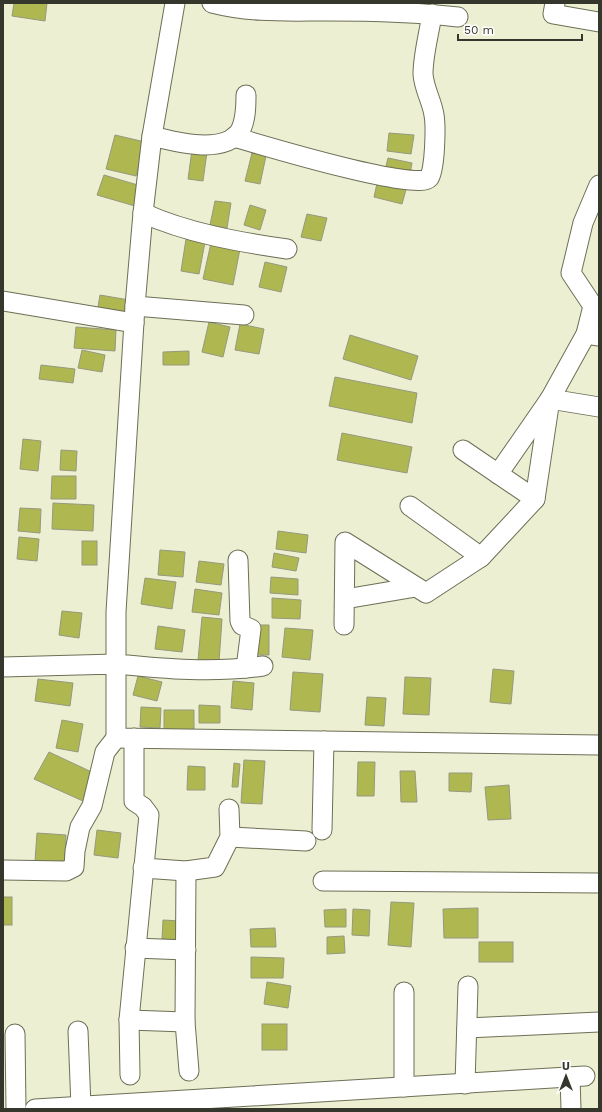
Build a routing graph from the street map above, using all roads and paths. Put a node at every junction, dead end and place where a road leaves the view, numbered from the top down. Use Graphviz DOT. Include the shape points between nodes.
graph roads {
  1 [pos="175,3"];
  2 [pos="212,3"];
  3 [pos="555,3"];
  4 [pos="310,7"];
  5 [pos="432,14"];
  6 [pos="458,18"];
  7 [pos="599,22"];
  8 [pos="246,95"];
  9 [pos="152,136"];
  10 [pos="234,137"];
  11 [pos="599,185"];
  12 [pos="594,209"];
  13 [pos="143,213"];
  14 [pos="287,249"];
  15 [pos="3,301"];
  16 [pos="134,314"];
  17 [pos="244,315"];
  18 [pos="593,335"];
  19 [pos="550,399"];
  20 [pos="599,407"];
  21 [pos="463,450"];
  22 [pos="498,474"];
  23 [pos="535,499"];
  24 [pos="410,506"];
  25 [pos="481,557"];
  26 [pos="238,560"];
  27 [pos="416,587"];
  28 [pos="344,599"];
  29 [pos="344,625"];
  30 [pos="116,664"];
  31 [pos="3,667"];
  32 [pos="125,738"];
  33 [pos="324,741"];
  34 [pos="599,745"];
  35 [pos="229,809"];
  36 [pos="322,830"];
  37 [pos="230,837"];
  38 [pos="306,841"];
  39 [pos="143,868"];
  40 [pos="3,870"];
  41 [pos="186,871"];
  42 [pos="323,882"];
  43 [pos="599,883"];
  44 [pos="135,948"];
  45 [pos="186,950"];
  46 [pos="468,986"];
  47 [pos="404,992"];
  48 [pos="129,1020"];
  49 [pos="185,1022"];
  50 [pos="599,1022"];
  51 [pos="466,1028"];
  52 [pos="78,1031"];
  53 [pos="15,1034"];
  54 [pos="189,1071"];
  55 [pos="130,1075"];
  56 [pos="465,1084"];
  57 [pos="404,1087"];
  58 [pos="324,1101"];
  59 [pos="81,1107"];
  60 [pos="16,1109"];
  61 [pos="45,1109"];
  62 [pos="571,1109"];
  1 -- 9 [label="street"];
  2 -- 4 [label="street" via="236,10 280,12"];
  3 -- 7 [label="street" via="553,14"];
  4 -- 5 [label="street"];
  5 -- 6 [label="street"];
  5 -- 10 [label="street" via="423,75 434,116 435,148 429,178 425,181 410,181 363,172"];
  8 -- 10 [label="street" via="245,113 240,130"];
  9 -- 10 [label="street" via="185,144 224,143"];
  9 -- 13 [label="street"];
  11 -- 12 [label="street"];
  12 -- 18 [label="street" via="583,223 572,273 594,306"];
  13 -- 14 [label="street" via="166,223 197,231"];
  13 -- 16 [label="street"];
  15 -- 16 [label="street"];
  16 -- 17 [label="street"];
  16 -- 30 [label="street" via="116,612"];
  18 -- 19 [label="street"];
  19 -- 20 [label="street"];
  19 -- 22 [label="street"];
  19 -- 23 [label="street"];
  21 -- 22 [label="street"];
  22 -- 23 [label="street"];
  23 -- 25 [label="street"];
  24 -- 25 [label="street"];
  25 -- 27 [label="street" via="426,593"];
  26 -- 30 [label="street" via="240,621 242,625 251,629 254,667 174,670"];
  27 -- 28 [label="street"];
  27 -- 28 [label="street" via="345,542"];
  28 -- 29 [label="street"];
  30 -- 31 [label="street"];
  30 -- 32 [label="street"];
  32 -- 33 [label="street"];
  32 -- 39 [label="street" via="134,801 143,806 149,815"];
  32 -- 40 [label="street" via="106,752 92,806 80,827 74,868"];
  33 -- 34 [label="street"];
  33 -- 36 [label="street"];
  35 -- 37 [label="street"];
  37 -- 38 [label="street"];
  37 -- 41 [label="street" via="215,868"];
  39 -- 41 [label="street"];
  39 -- 44 [label="street"];
  41 -- 45 [label="street"];
  42 -- 43 [label="street"];
  44 -- 45 [label="street"];
  44 -- 48 [label="street"];
  45 -- 49 [label="street"];
  46 -- 51 [label="street"];
  47 -- 57 [label="street"];
  48 -- 49 [label="street"];
  48 -- 55 [label="street"];
  49 -- 54 [label="street"];
  50 -- 51 [label="street"];
  51 -- 56 [label="street"];
  52 -- 59 [label="street"];
  53 -- 60 [label="street"];
  56 -- 57 [label="street"];
  56 -- 62 [label="street" via="578,1077"];
  57 -- 58 [label="street"];
  58 -- 59 [label="street"];
  59 -- 61 [label="street"];
}
